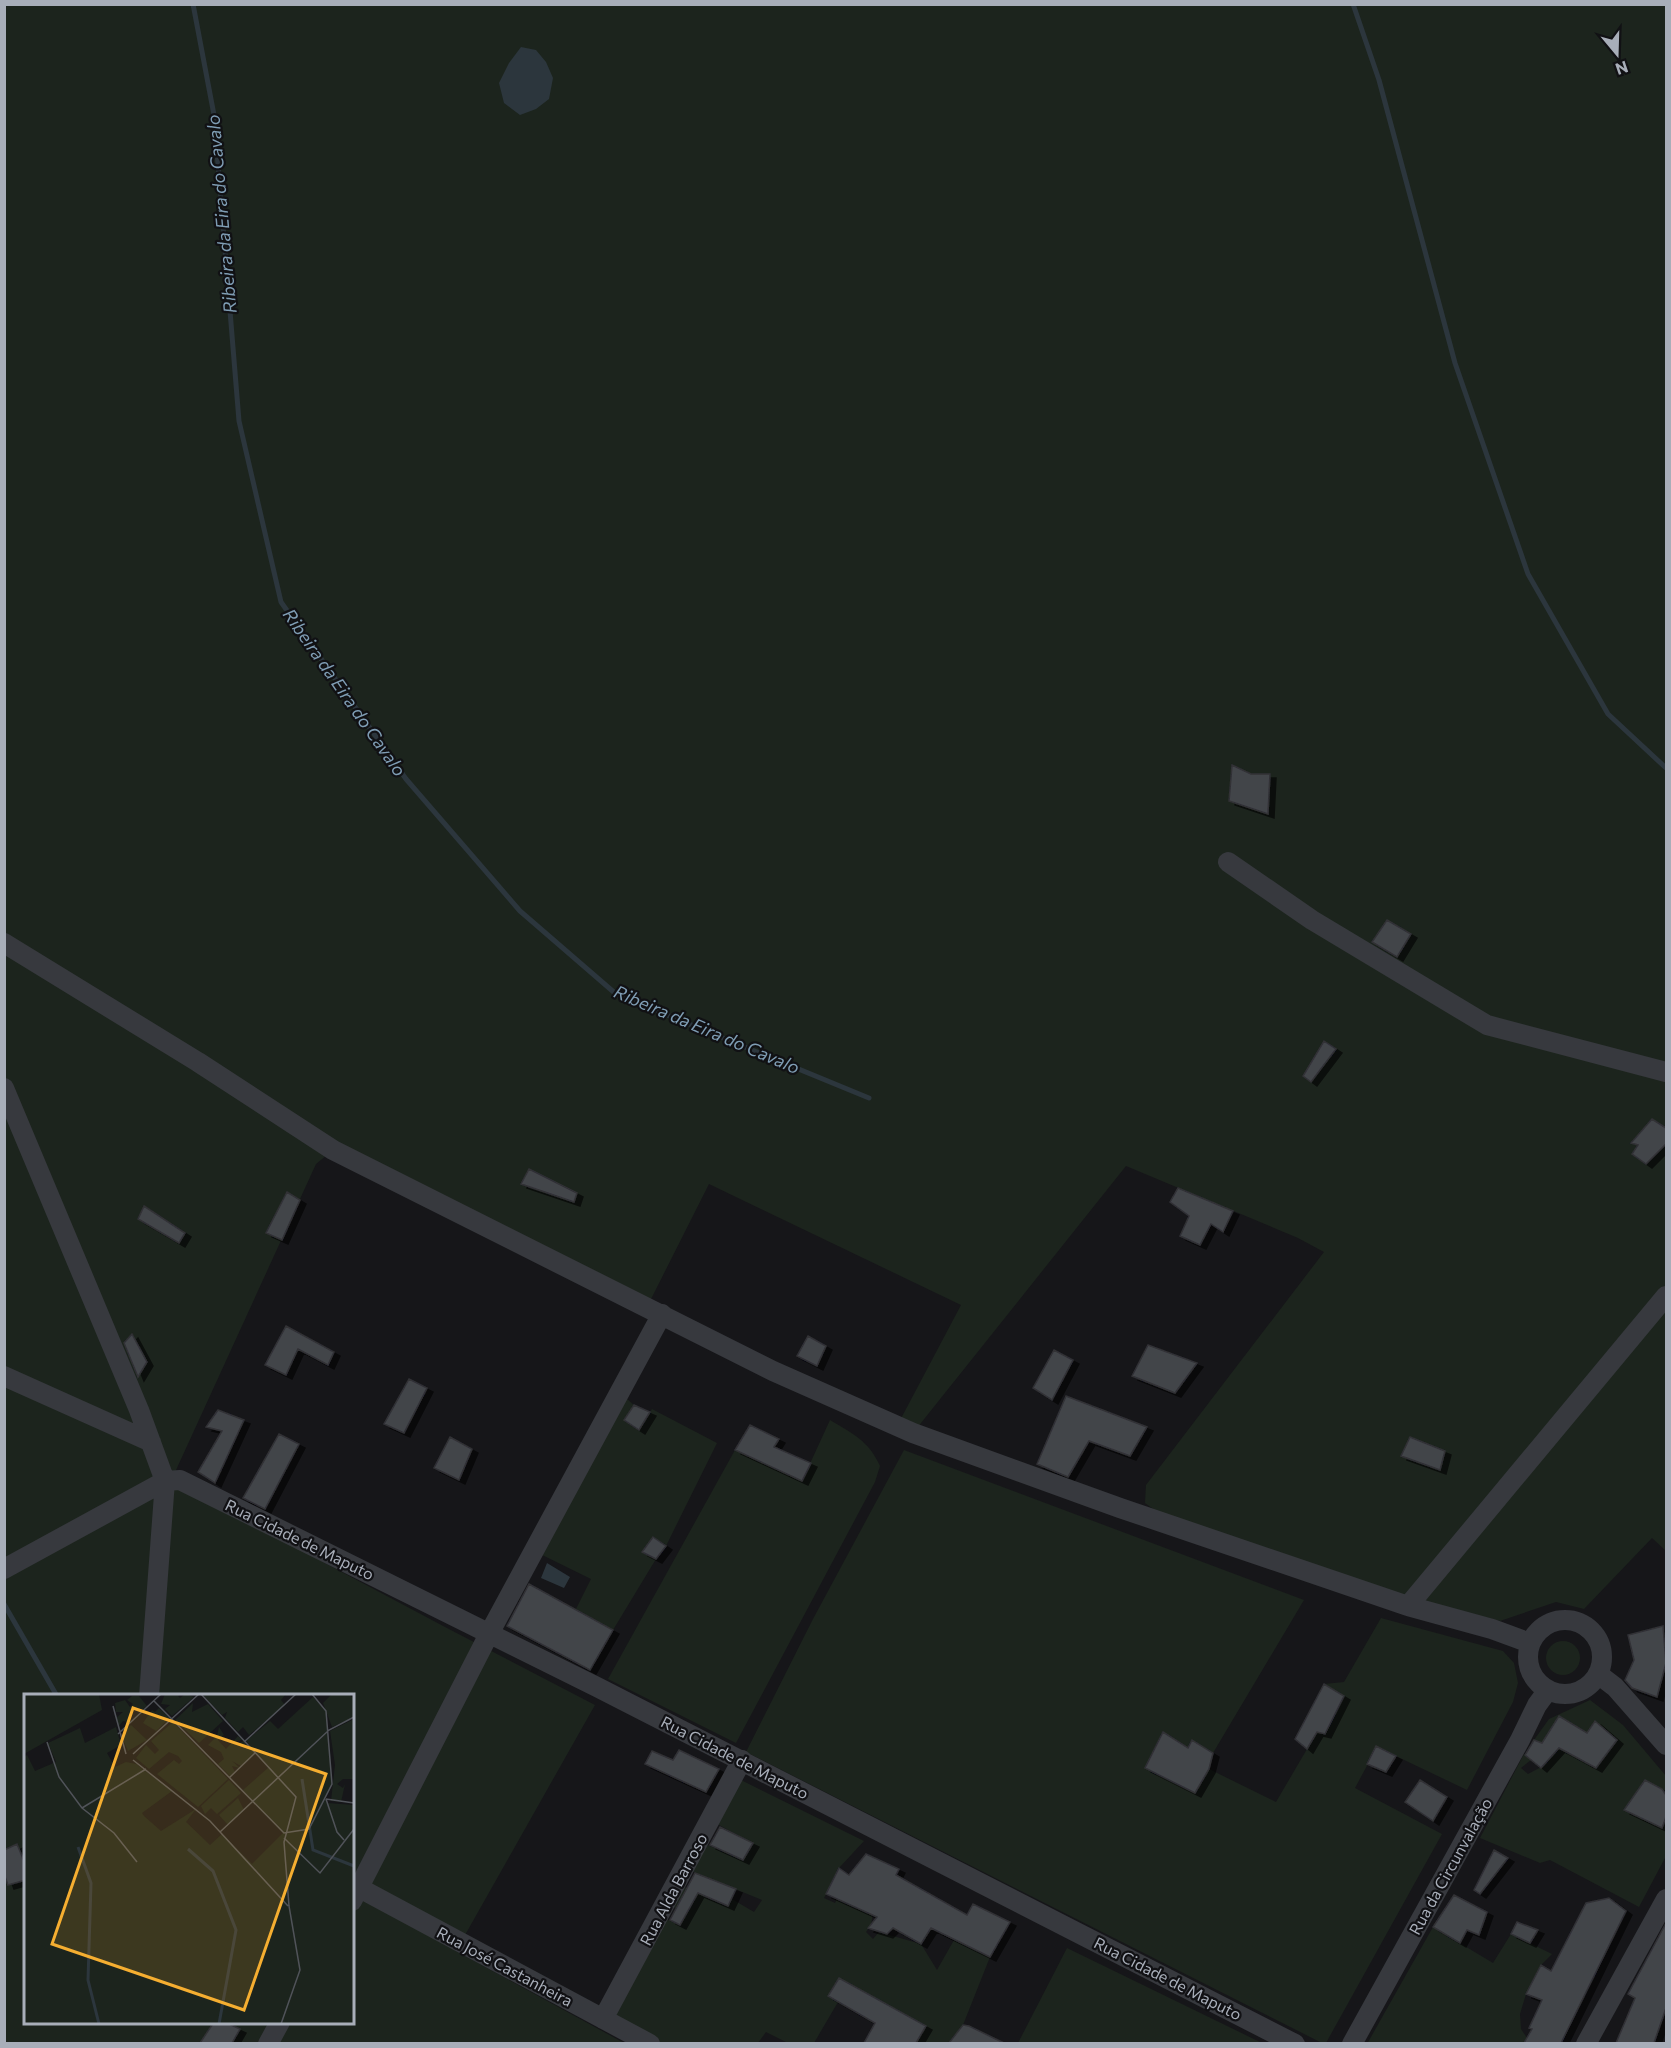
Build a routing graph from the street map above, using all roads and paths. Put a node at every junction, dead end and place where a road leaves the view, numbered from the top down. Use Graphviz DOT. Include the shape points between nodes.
graph roads {
  1 [pos="1228,862"];
  2 [pos="4,943"];
  3 [pos="1666,1072"];
  4 [pos="4,1088"];
  5 [pos="1666,1296"];
  6 [pos="662,1314"];
  7 [pos="4,1376"];
  8 [pos="151,1442"];
  9 [pos="168,1481"];
  10 [pos="4,1569"];
  11 [pos="1408,1606"];
  12 [pos="490,1632"];
  13 [pos="1530,1643"];
  14 [pos="1599,1674"];
  15 [pos="1548,1690"];
  16 [pos="148,1694"];
  17 [pos="1666,1745"];
  18 [pos="742,1760"];
  19 [pos="355,1891"];
  20 [pos="1666,1899"];
  21 [pos="603,2019"];
  22 [pos="279,2024"];
  23 [pos="268,2043"];
  24 [pos="650,2043"];
  25 [pos="1295,2043"];
  26 [pos="1352,2043"];
  27 [pos="1587,2043"];
  1 -- 3 [label="street" via="1312,920 1487,1025"];
  2 -- 6 [label="street" via="333,1150"];
  4 -- 8 [label="street"];
  5 -- 11 [label="street"];
  6 -- 11 [label="street" via="773,1371 913,1433"];
  6 -- 12 [label="street"];
  7 -- 8 [label="street"];
  8 -- 9 [label="street"];
  9 -- 10 [label="street"];
  9 -- 12 [label="street, Rua Cidade de Maputo" via="180,1480"];
  9 -- 16 [label="street"];
  11 -- 13 [label="street"];
  12 -- 18 [label="street, Rua Cidade de Maputo"];
  12 -- 19 [label="street"];
  13 -- 14 [label="street" via="1546,1624 1569,1619 1581,1623 1591,1629 1602,1650"];
  13 -- 15 [label="street" via="1528,1664"];
  14 -- 15 [label="street" via="1582,1690 1570,1694"];
  14 -- 17 [label="street"];
  15 -- 26 [label="street, Rua da Circunvalação"];
  18 -- 21 [label="street, Rua Alda Barroso"];
  18 -- 25 [label="street, Rua Cidade de Maputo"];
  19 -- 21 [label="street, Rua José Castanheira"];
  20 -- 27 [label="street"];
  21 -- 24 [label="street, Rua José Castanheira"];
  22 -- 23 [label="street"];
}
